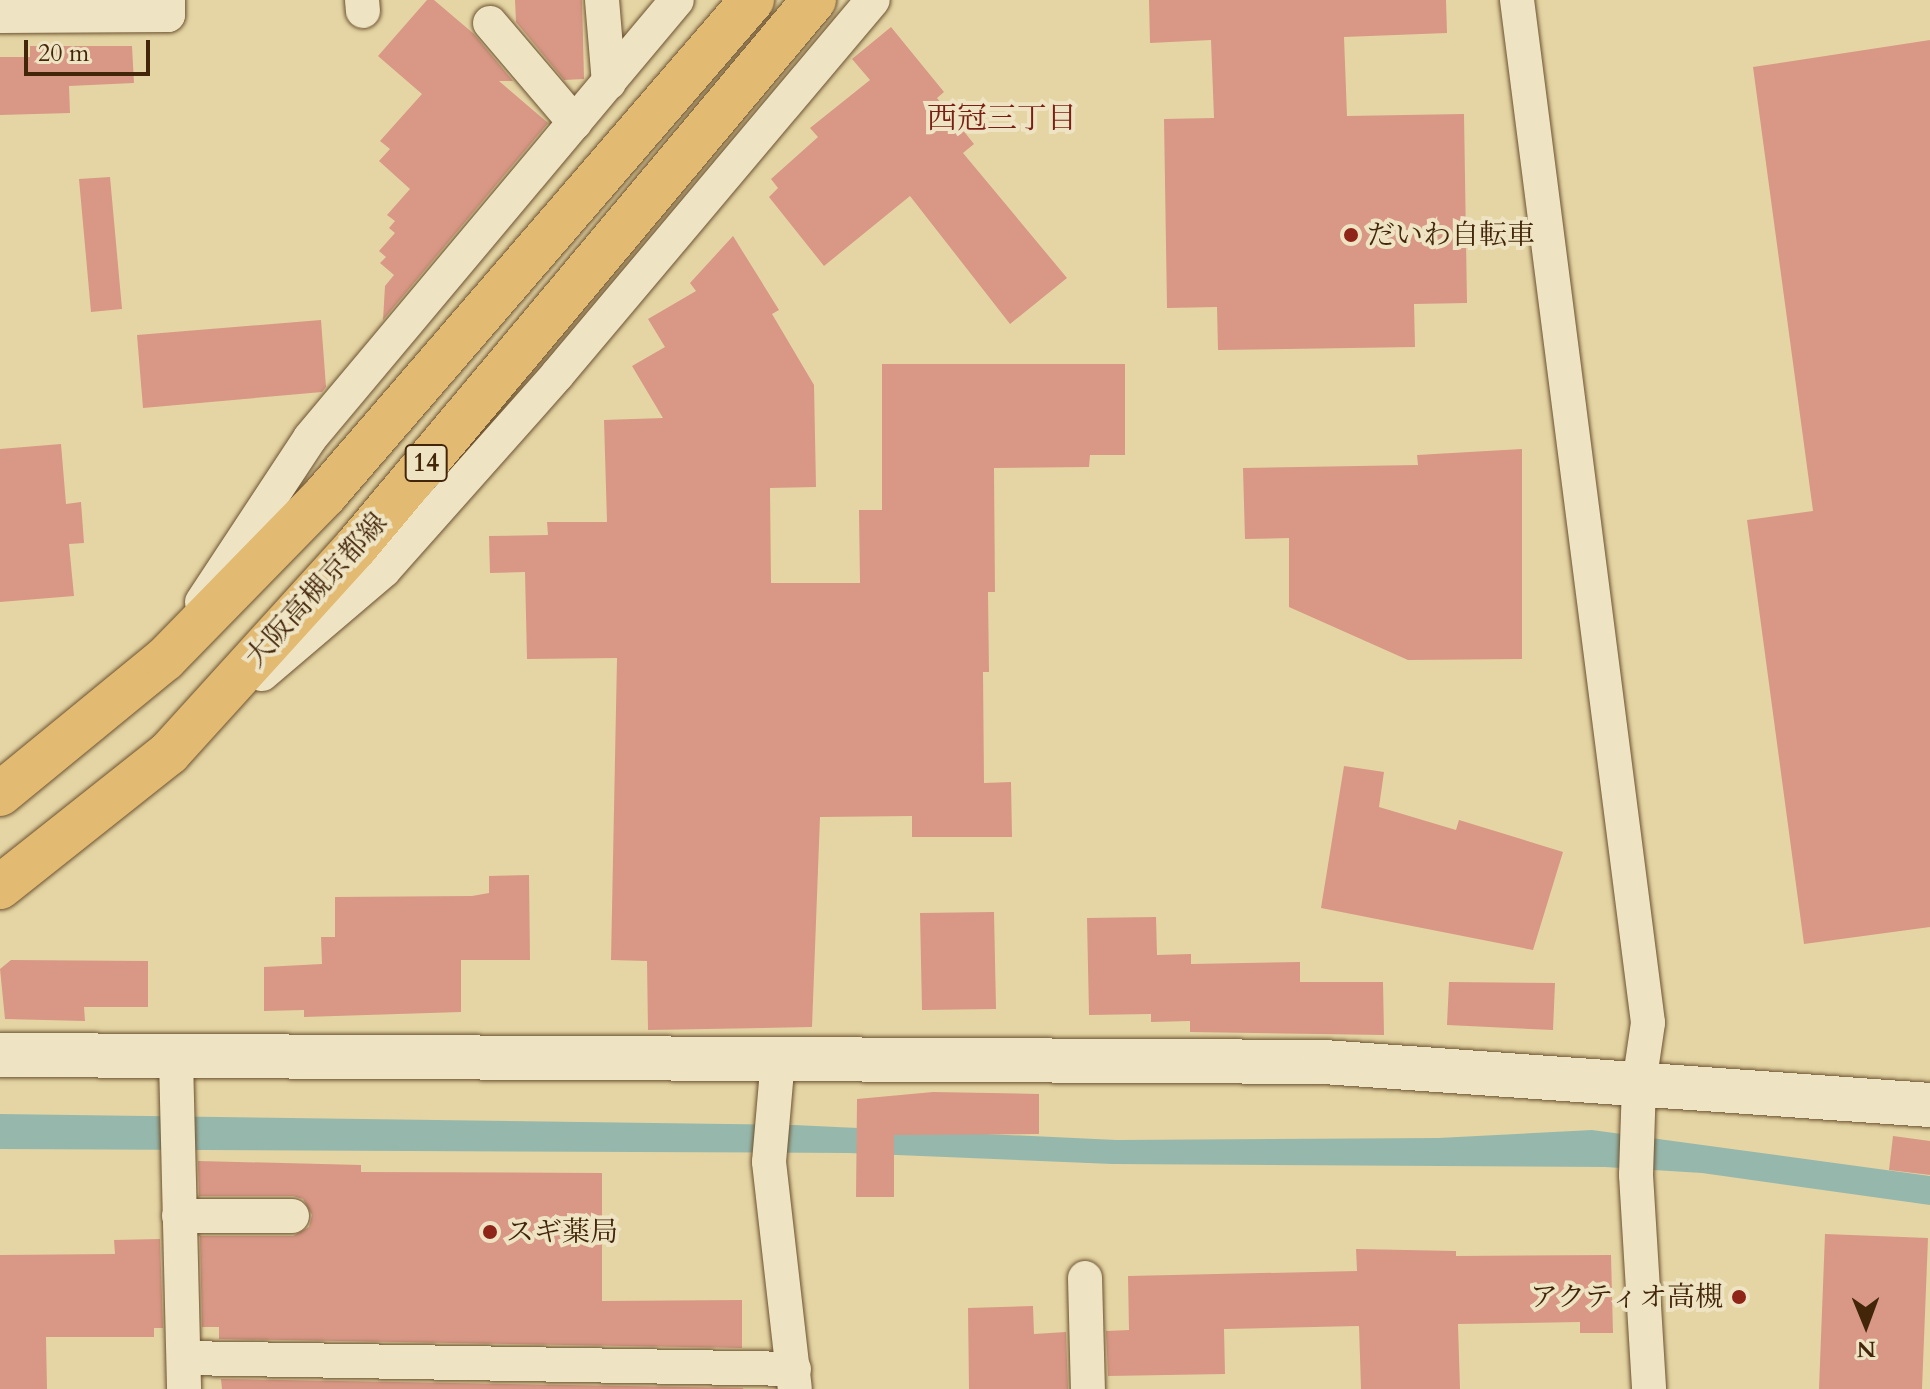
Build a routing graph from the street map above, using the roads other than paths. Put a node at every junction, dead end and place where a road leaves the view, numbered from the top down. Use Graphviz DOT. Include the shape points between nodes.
graph roads {
  1 [pos="168,0"];
  2 [pos="602,0"];
  3 [pos="677,0"];
  4 [pos="752,0"];
  5 [pos="814,0"];
  6 [pos="873,0"];
  7 [pos="1517,0"];
  8 [pos="0,16"];
  9 [pos="490,23"];
  10 [pos="609,83"];
  11 [pos="575,123"];
  12 [pos="165,659"];
  13 [pos="169,753"];
  14 [pos="0,794"];
  15 [pos="0,887"];
  16 [pos="0,1055"];
  17 [pos="176,1059"];
  18 [pos="778,1059"];
  19 [pos="1638,1102"];
  20 [pos="1930,1105"];
  21 [pos="179,1216"];
  22 [pos="292,1216"];
  23 [pos="1085,1278"];
  24 [pos="184,1374"];
  25 [pos="794,1379"];
  26 [pos="1088,1389"];
  27 [pos="1649,1389"];
  1 -- 8 [label="street" via="168,15"];
  2 -- 10 [label="street"];
  3 -- 10 [label="street"];
  4 -- 12 [label="main road, 大阪高槻京都線 / 14" via="325,495"];
  5 -- 13 [label="main road, 大阪高槻京都線 / 14" via="355,548"];
  6 -- 13 [label="street" via="557,375 384,570"];
  7 -- 19 [label="street" via="1648,1023"];
  9 -- 11 [label="street"];
  10 -- 11 [label="street"];
  11 -- 12 [label="street" via="310,438"];
  12 -- 14 [label="main road, 大阪高槻京都線 / 14"];
  13 -- 15 [label="main road, 大阪高槻京都線 / 14"];
  16 -- 17 [label="street"];
  17 -- 18 [label="street"];
  17 -- 21 [label="street"];
  18 -- 19 [label="street" via="1324,1062"];
  18 -- 25 [label="street" via="769,1162"];
  19 -- 20 [label="street"];
  19 -- 27 [label="street" via="1636,1175"];
  21 -- 22 [label="street"];
  21 -- 24 [label="street"];
  23 -- 26 [label="street"];
  24 -- 25 [label="street"];
}
